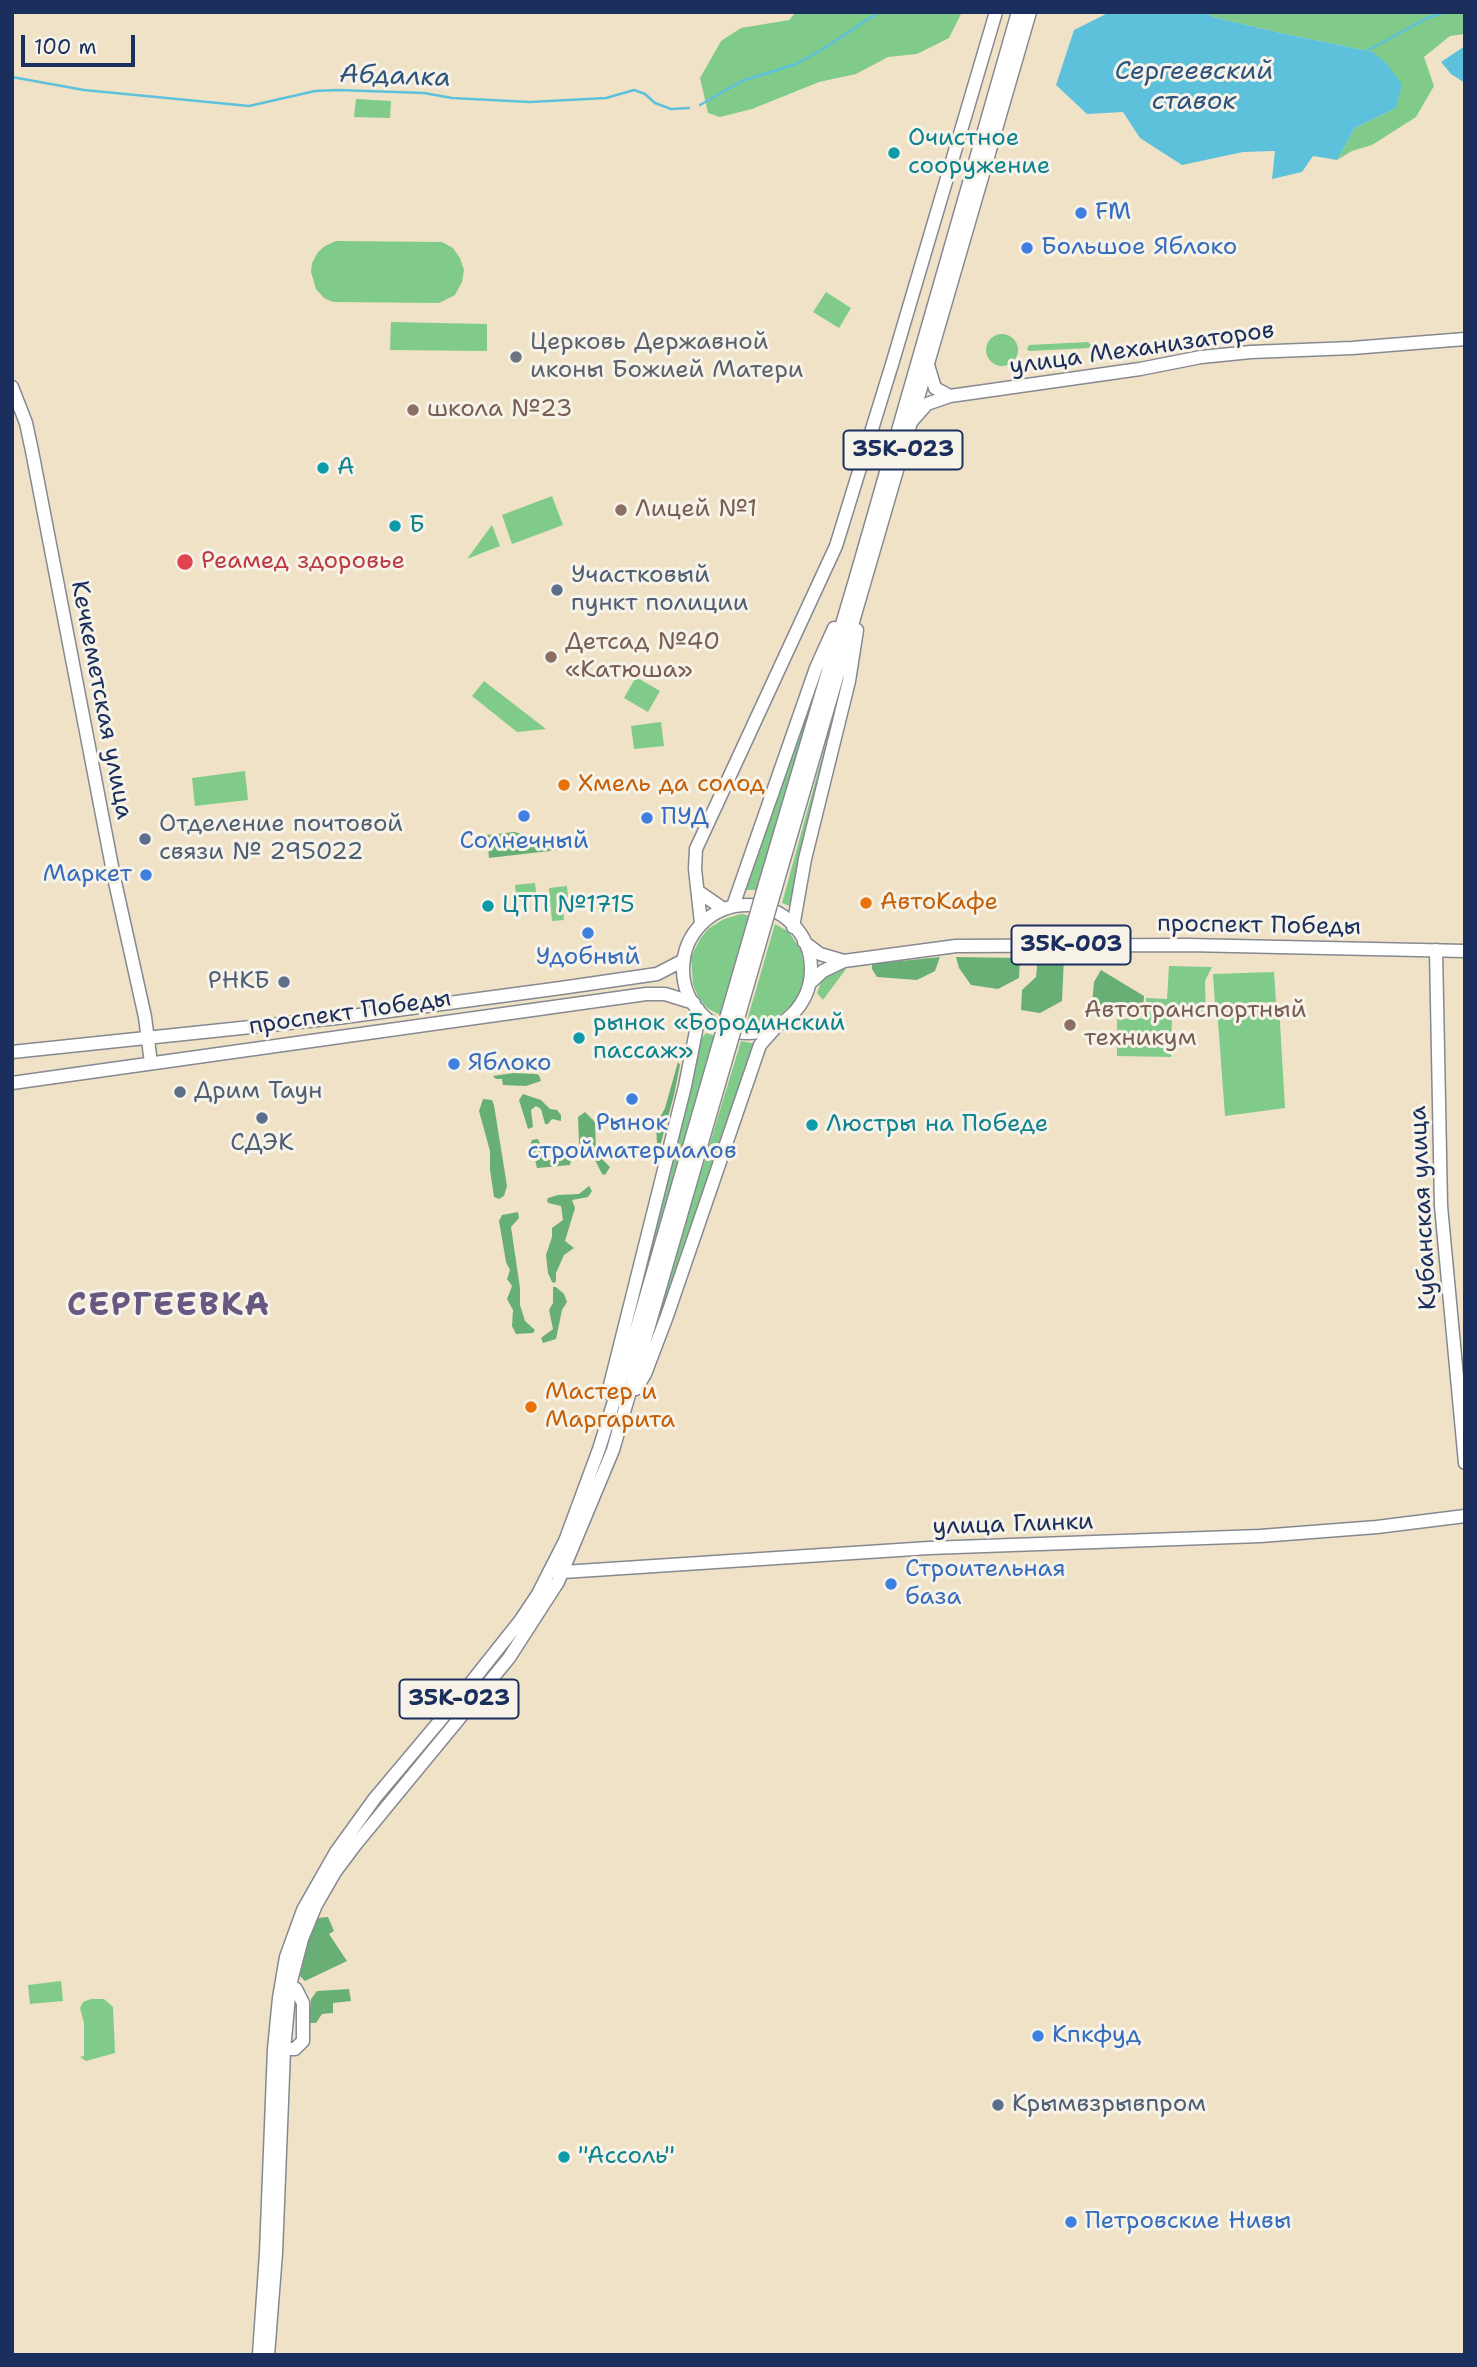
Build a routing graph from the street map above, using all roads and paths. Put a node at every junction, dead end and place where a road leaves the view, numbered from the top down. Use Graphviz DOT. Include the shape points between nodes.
graph roads {
  1 [pos="996,12"];
  2 [pos="1018,12"];
  3 [pos="1030,12"];
  4 [pos="1465,339"];
  5 [pos="928,365"];
  6 [pos="12,387"];
  7 [pos="950,396"];
  8 [pos="911,422"];
  9 [pos="856,577"];
  10 [pos="862,594"];
  11 [pos="771,886"];
  12 [pos="699,892"];
  13 [pos="728,907"];
  14 [pos="701,923"];
  15 [pos="793,928"];
  16 [pos="804,941"];
  17 [pos="1436,950"];
  18 [pos="1465,951"];
  19 [pos="684,960"];
  20 [pos="844,961"];
  21 [pos="810,983"];
  22 [pos="696,1006"];
  23 [pos="776,1027"];
  24 [pos="148,1038"];
  25 [pos="724,1044"];
  26 [pos="12,1052"];
  27 [pos="152,1063"];
  28 [pos="12,1083"];
  29 [pos="629,1397"];
  30 [pos="604,1433"];
  31 [pos="1465,1463"];
  32 [pos="1465,1516"];
  33 [pos="563,1572"];
  34 [pos="279,2050"];
  35 [pos="259,2355"];
  36 [pos="268,2355"];
  1 -- 12 [label="main road" via="836,546 696,849"];
  2 -- 9 [label="main road, 35К-023"];
  3 -- 5 [label="main road, 35К-023"];
  4 -- 7 [label="main road, улица Механизаторов" via="1201,357"];
  5 -- 7 [label="main road" via="935,388"];
  5 -- 8 [label="main road, 35К-023"];
  6 -- 24 [label="main road, Кечкеметская улица" via="32,451"];
  7 -- 8 [label="main road, улица Механизаторов" via="927,404"];
  8 -- 10 [label="main road, 35К-023"];
  9 -- 11 [label="main road, 35К-023"];
  9 -- 13 [label="main road" via="816,668"];
  10 -- 11 [label="main road, 35К-023"];
  10 -- 15 [label="main road" via="849,681 805,859"];
  11 -- 25 [label="main road, 35К-023, bridge"];
  12 -- 13 [label="main road"];
  12 -- 14 [label="main road"];
  13 -- 14 [label="main road"];
  13 -- 15 [label="main road" via="764,908"];
  14 -- 19 [label="main road"];
  15 -- 16 [label="main road"];
  16 -- 20 [label="main road" via="820,954"];
  16 -- 21 [label="main road"];
  17 -- 18 [label="main road, проспект Победы / 35К-003"];
  17 -- 20 [label="main road, проспект Победы / 35К-003" via="956,946"];
  17 -- 31 [label="main road, Кубанская улица" via="1441,1206"];
  19 -- 22 [label="main road" via="687,990"];
  19 -- 24 [label="main road, проспект Победы" via="657,974 337,1018"];
  20 -- 21 [label="main road, проспект Победы" via="822,971"];
  21 -- 23 [label="main road" via="798,1009"];
  22 -- 23 [label="main road" via="729,1029 756,1034"];
  22 -- 27 [label="main road, проспект Победы" via="665,994 646,993"];
  22 -- 30 [label="main road" via="685,1086 608,1395"];
  23 -- 29 [label="main road" via="760,1045 667,1316 645,1374"];
  24 -- 26 [label="main road, проспект Победы"];
  24 -- 27 [label="main road, Кечкеметская улица"];
  25 -- 29 [label="main road, 35К-023"];
  25 -- 30 [label="main road, 35К-023"];
  27 -- 28 [label="main road, проспект Победы"];
  29 -- 33 [label="main road, 35К-023" via="613,1450"];
  30 -- 34 [label="main road, 35К-023" via="565,1541 538,1594 359,1818 304,1909 286,1957 279,1998"];
  32 -- 33 [label="main road, улица Глинки" via="1260,1535 929,1548"];
  33 -- 34 [label="main road, 35К-023" via="509,1658 335,1872 308,1923 290,1985"];
  34 -- 35 [label="main road, 35К-023"];
  34 -- 36 [label="main road, 35К-023" via="276,2253"];
}
